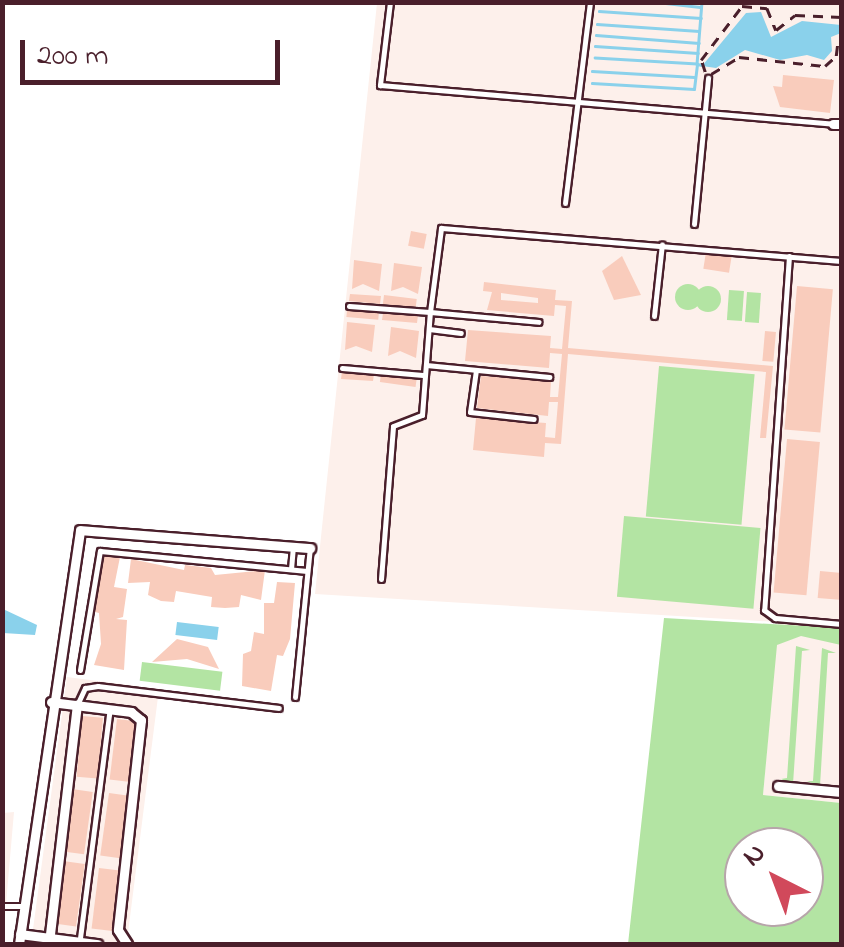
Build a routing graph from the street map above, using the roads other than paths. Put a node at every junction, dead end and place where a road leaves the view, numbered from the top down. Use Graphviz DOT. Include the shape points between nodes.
graph roads {
  1 [pos="390,2"];
  2 [pos="590,2"];
  3 [pos="710,76"];
  4 [pos="578,102"];
  5 [pos="707,113"];
  6 [pos="837,124"];
  7 [pos="565,203"];
  8 [pos="694,224"];
  9 [pos="662,244"];
  10 [pos="790,256"];
  11 [pos="842,261"];
  12 [pos="349,306"];
  13 [pos="430,312"];
  14 [pos="654,316"];
  15 [pos="539,322"];
  16 [pos="429,329"];
  17 [pos="461,332"];
  18 [pos="426,365"];
  19 [pos="342,368"];
  20 [pos="476,370"];
  21 [pos="425,375"];
  22 [pos="549,377"];
  23 [pos="534,419"];
  24 [pos="293,546"];
  25 [pos="310,548"];
  26 [pos="290,569"];
  27 [pos="307,571"];
  28 [pos="380,579"];
  29 [pos="842,624"];
  30 [pos="80,670"];
  31 [pos="295,697"];
  32 [pos="50,702"];
  33 [pos="77,705"];
  34 [pos="110,708"];
  35 [pos="279,708"];
  36 [pos="778,786"];
  37 [pos="842,792"];
  38 [pos="2,906"];
  39 [pos="24,906"];
  40 [pos="50,934"];
  41 [pos="80,938"];
  42 [pos="20,939"];
  43 [pos="97,944"];
  44 [pos="127,944"];
  1 -- 4 [label="lane" via="380,85"];
  2 -- 4 [label="lane"];
  3 -- 5 [label="lane"];
  4 -- 5 [label="lane"];
  4 -- 7 [label="lane"];
  5 -- 6 [label="lane"];
  5 -- 8 [label="lane"];
  9 -- 10 [label="lane"];
  9 -- 13 [label="lane" via="440,228"];
  9 -- 14 [label="lane"];
  10 -- 11 [label="lane"];
  10 -- 29 [label="lane" via="764,610 775,618"];
  12 -- 13 [label="lane"];
  13 -- 15 [label="lane"];
  13 -- 16 [label="lane"];
  16 -- 17 [label="lane"];
  16 -- 18 [label="lane"];
  18 -- 20 [label="lane"];
  18 -- 21 [label="lane"];
  19 -- 21 [label="lane"];
  20 -- 22 [label="lane"];
  20 -- 23 [label="lane" via="470,412"];
  21 -- 28 [label="lane" via="420,418 393,426"];
  24 -- 25 [label="street"];
  24 -- 26 [label="lane"];
  24 -- 32 [label="street" via="80,530"];
  25 -- 27 [label="lane"];
  26 -- 27 [label="lane"];
  26 -- 30 [label="lane" via="100,551"];
  27 -- 31 [label="lane"];
  32 -- 33 [label="street"];
  32 -- 39 [label="street"];
  33 -- 34 [label="street"];
  33 -- 35 [label="lane" via="85,688 98,686"];
  33 -- 40 [label="street"];
  34 -- 41 [label="lane"];
  34 -- 44 [label="street" via="141,720 144,736 118,930"];
  36 -- 37 [label="street"];
  38 -- 39 [label="lane"];
  39 -- 42 [label="street"];
  40 -- 41 [label="street"];
  40 -- 42 [label="street"];
  41 -- 43 [label="street"];
}
